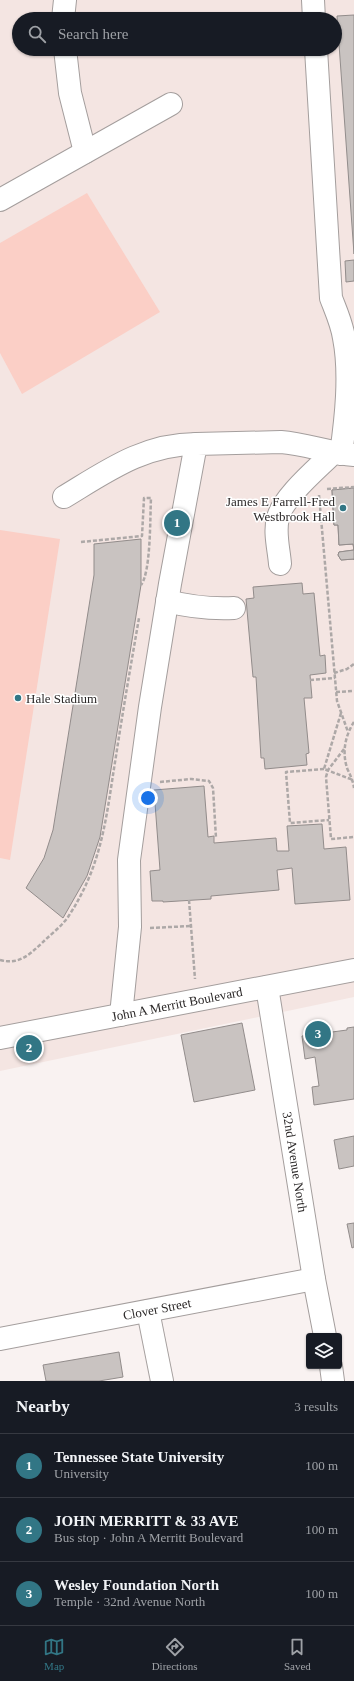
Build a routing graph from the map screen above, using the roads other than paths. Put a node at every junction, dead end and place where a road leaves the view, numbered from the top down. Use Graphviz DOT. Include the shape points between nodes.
graph roads {
  1 [pos="65,0"];
  2 [pos="313,0"];
  3 [pos="64,12"];
  4 [pos="314,12"];
  5 [pos="66,56"];
  6 [pos="316,56"];
  7 [pos="171,104"];
  8 [pos="85,152"];
  9 [pos="0,200"];
  10 [pos="196,444"];
  11 [pos="343,454"];
  12 [pos="64,497"];
  13 [pos="280,564"];
  14 [pos="167,601"];
  15 [pos="234,608"];
  16 [pos="354,970"];
  17 [pos="267,987"];
  18 [pos="121,1014"];
  19 [pos="0,1038"];
  20 [pos="314,1279"];
  21 [pos="148,1311"];
  22 [pos="324,1333"];
  23 [pos="0,1340"];
  24 [pos="332,1369"];
  25 [pos="162,1381"];
  26 [pos="334,1381"];
  1 -- 3 [label="street"];
  2 -- 4 [label="street"];
  5 -- 8 [label="street" via="70,93"];
  6 -- 11 [label="street" via="331,298 342,329 347,357"];
  7 -- 8 [label="street"];
  8 -- 9 [label="street"];
  10 -- 11 [label="street" via="281,442"];
  10 -- 12 [label="street" via="173,445 140,453"];
  10 -- 14 [label="street"];
  11 -- 13 [label="street" via="287,500 278,517 277,525"];
  14 -- 15 [label="street" via="204,608"];
  14 -- 18 [label="street" via="129,860 130,929"];
  16 -- 17 [label="street, John A Merritt Boulevard"];
  17 -- 18 [label="street, John A Merritt Boulevard"];
  17 -- 20 [label="street, 32nd Avenue North"];
  18 -- 19 [label="street, John A Merritt Boulevard"];
  20 -- 21 [label="street, Clover Street"];
  20 -- 22 [label="street, 32nd Avenue North"];
  21 -- 23 [label="street, Clover Street"];
  21 -- 25 [label="street"];
  24 -- 26 [label="street"];
}
